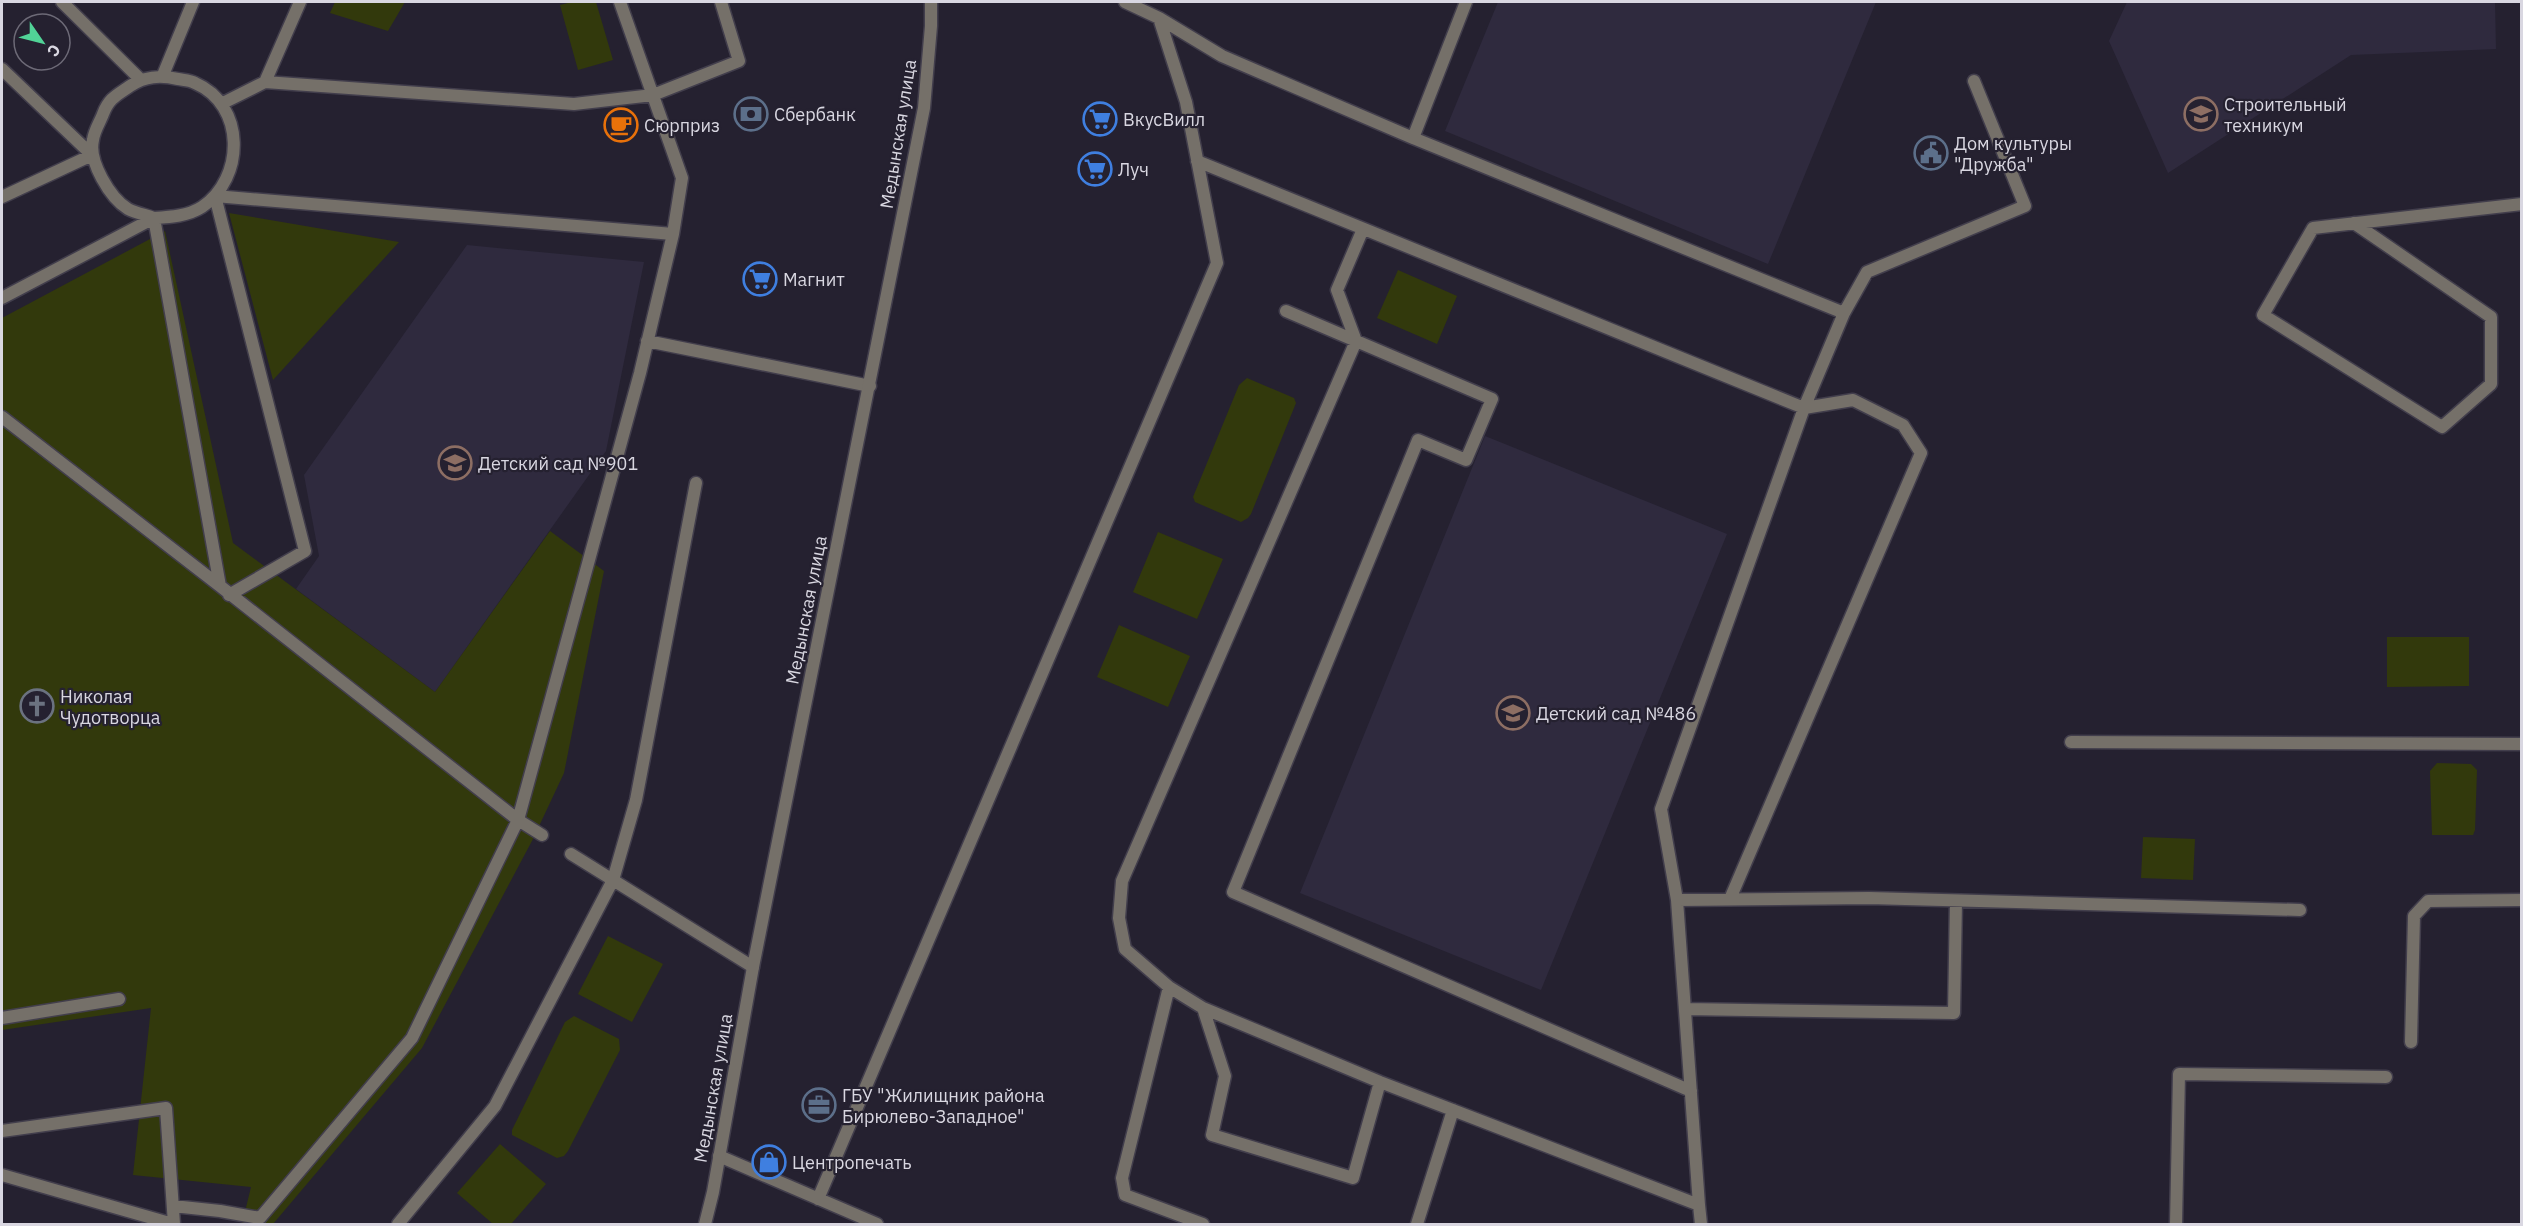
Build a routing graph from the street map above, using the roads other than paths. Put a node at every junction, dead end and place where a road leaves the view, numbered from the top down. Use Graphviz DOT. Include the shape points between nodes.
graph roads {
  1 [pos="62,2"];
  2 [pos="193,2"];
  3 [pos="300,2"];
  4 [pos="620,2"];
  5 [pos="720,2"];
  6 [pos="931,2"];
  7 [pos="1125,2"];
  8 [pos="1466,2"];
  9 [pos="1159,18"];
  10 [pos="2,69"];
  11 [pos="163,75"];
  12 [pos="140,79"];
  13 [pos="1974,81"];
  14 [pos="265,82"];
  15 [pos="653,95"];
  16 [pos="221,104"];
  17 [pos="1413,138"];
  18 [pos="92,155"];
  19 [pos="1197,161"];
  20 [pos="215,196"];
  21 [pos="2,197"];
  22 [pos="2522,204"];
  23 [pos="154,218"];
  24 [pos="2354,223"];
  25 [pos="1363,229"];
  26 [pos="673,234"];
  27 [pos="2,298"];
  28 [pos="1286,311"];
  29 [pos="1844,313"];
  30 [pos="647,341"];
  31 [pos="1356,341"];
  32 [pos="870,386"];
  33 [pos="1804,408"];
  34 [pos="2,417"];
  35 [pos="696,483"];
  36 [pos="224,590"];
  37 [pos="2071,742"];
  38 [pos="2522,744"];
  39 [pos="518,820"];
  40 [pos="542,835"];
  41 [pos="571,854"];
  42 [pos="613,880"];
  43 [pos="1730,899"];
  44 [pos="1677,900"];
  45 [pos="2522,900"];
  46 [pos="1956,901"];
  47 [pos="2300,910"];
  48 [pos="753,967"];
  49 [pos="1169,987"];
  50 [pos="118,999"];
  51 [pos="1203,1008"];
  52 [pos="1685,1009"];
  53 [pos="2,1018"];
  54 [pos="2411,1042"];
  55 [pos="2386,1077"];
  56 [pos="1380,1082"];
  57 [pos="1691,1091"];
  58 [pos="1453,1110"];
  59 [pos="2,1131"];
  60 [pos="719,1156"];
  61 [pos="2,1175"];
  62 [pos="818,1199"];
  63 [pos="1699,1204"];
  64 [pos="173,1206"];
  65 [pos="174,1224"];
  66 [pos="398,1224"];
  67 [pos="705,1224"];
  68 [pos="877,1224"];
  69 [pos="1203,1224"];
  70 [pos="1418,1224"];
  71 [pos="1701,1224"];
  72 [pos="2176,1224"];
  1 -- 12 [label="street"];
  2 -- 11 [label="street"];
  3 -- 14 [label="street"];
  4 -- 15 [label="street"];
  5 -- 15 [label="street" via="739,61"];
  6 -- 32 [label="street, Медынская улица" via="924,108"];
  7 -- 9 [label="street"];
  8 -- 17 [label="street"];
  9 -- 17 [label="street" via="1221,56"];
  9 -- 19 [label="street" via="1186,102"];
  10 -- 18 [label="street"];
  11 -- 12 [label="street"];
  11 -- 16 [label="street" via="196,83"];
  12 -- 18 [label="street" via="108,101 92,140"];
  13 -- 29 [label="street" via="2025,206 1867,273"];
  14 -- 15 [label="street" via="574,104"];
  14 -- 16 [label="street"];
  15 -- 26 [label="street" via="682,178"];
  16 -- 20 [label="street" via="232,127 235,154 229,176"];
  17 -- 29 [label="street"];
  18 -- 21 [label="street"];
  18 -- 23 [label="street" via="99,177 127,208"];
  19 -- 25 [label="street"];
  19 -- 62 [label="street" via="1217,263"];
  20 -- 23 [label="street" via="201,208 180,216"];
  20 -- 26 [label="street"];
  20 -- 36 [label="street" via="305,551"];
  22 -- 24 [label="street"];
  23 -- 27 [label="street"];
  23 -- 36 [label="street"];
  24 -- 24 [label="street" via="2313,228 2263,315 2442,427 2491,384 2491,317"];
  25 -- 31 [label="street" via="1337,290"];
  25 -- 33 [label="street"];
  26 -- 30 [label="street"];
  28 -- 31 [label="street"];
  29 -- 33 [label="street"];
  30 -- 32 [label="street"];
  30 -- 39 [label="street"];
  31 -- 49 [label="street" via="1122,881 1119,918 1125,949"];
  31 -- 57 [label="street" via="1492,399 1466,460 1418,440 1233,892"];
  32 -- 48 [label="street, Медынская улица"];
  33 -- 43 [label="street" via="1853,400 1903,425 1922,453"];
  33 -- 44 [label="street" via="1661,809"];
  34 -- 36 [label="street"];
  35 -- 42 [label="street" via="636,800"];
  36 -- 39 [label="street"];
  37 -- 38 [label="street"];
  39 -- 40 [label="street"];
  39 -- 64 [label="street" via="412,1038 260,1218"];
  41 -- 42 [label="street"];
  42 -- 48 [label="street"];
  42 -- 66 [label="street" via="495,1106"];
  43 -- 44 [label="street"];
  43 -- 46 [label="street"];
  44 -- 52 [label="street"];
  45 -- 54 [label="street" via="2428,901 2414,916"];
  46 -- 47 [label="street"];
  46 -- 52 [label="street" via="1954,1013"];
  48 -- 60 [label="street, Медынская улица"];
  49 -- 51 [label="street"];
  49 -- 69 [label="street" via="1122,1178 1125,1195"];
  50 -- 53 [label="street"];
  51 -- 56 [label="street"];
  51 -- 56 [label="street" via="1225,1076 1212,1135 1353,1178"];
  52 -- 57 [label="street"];
  55 -- 72 [label="street" via="2179,1074"];
  56 -- 58 [label="street"];
  57 -- 63 [label="street"];
  58 -- 63 [label="street"];
  58 -- 70 [label="street"];
  59 -- 64 [label="street" via="166,1108"];
  60 -- 62 [label="street"];
  60 -- 67 [label="street, Медынская улица"];
  61 -- 65 [label="street"];
  62 -- 68 [label="street"];
  63 -- 71 [label="street"];
  64 -- 65 [label="street"];
}
